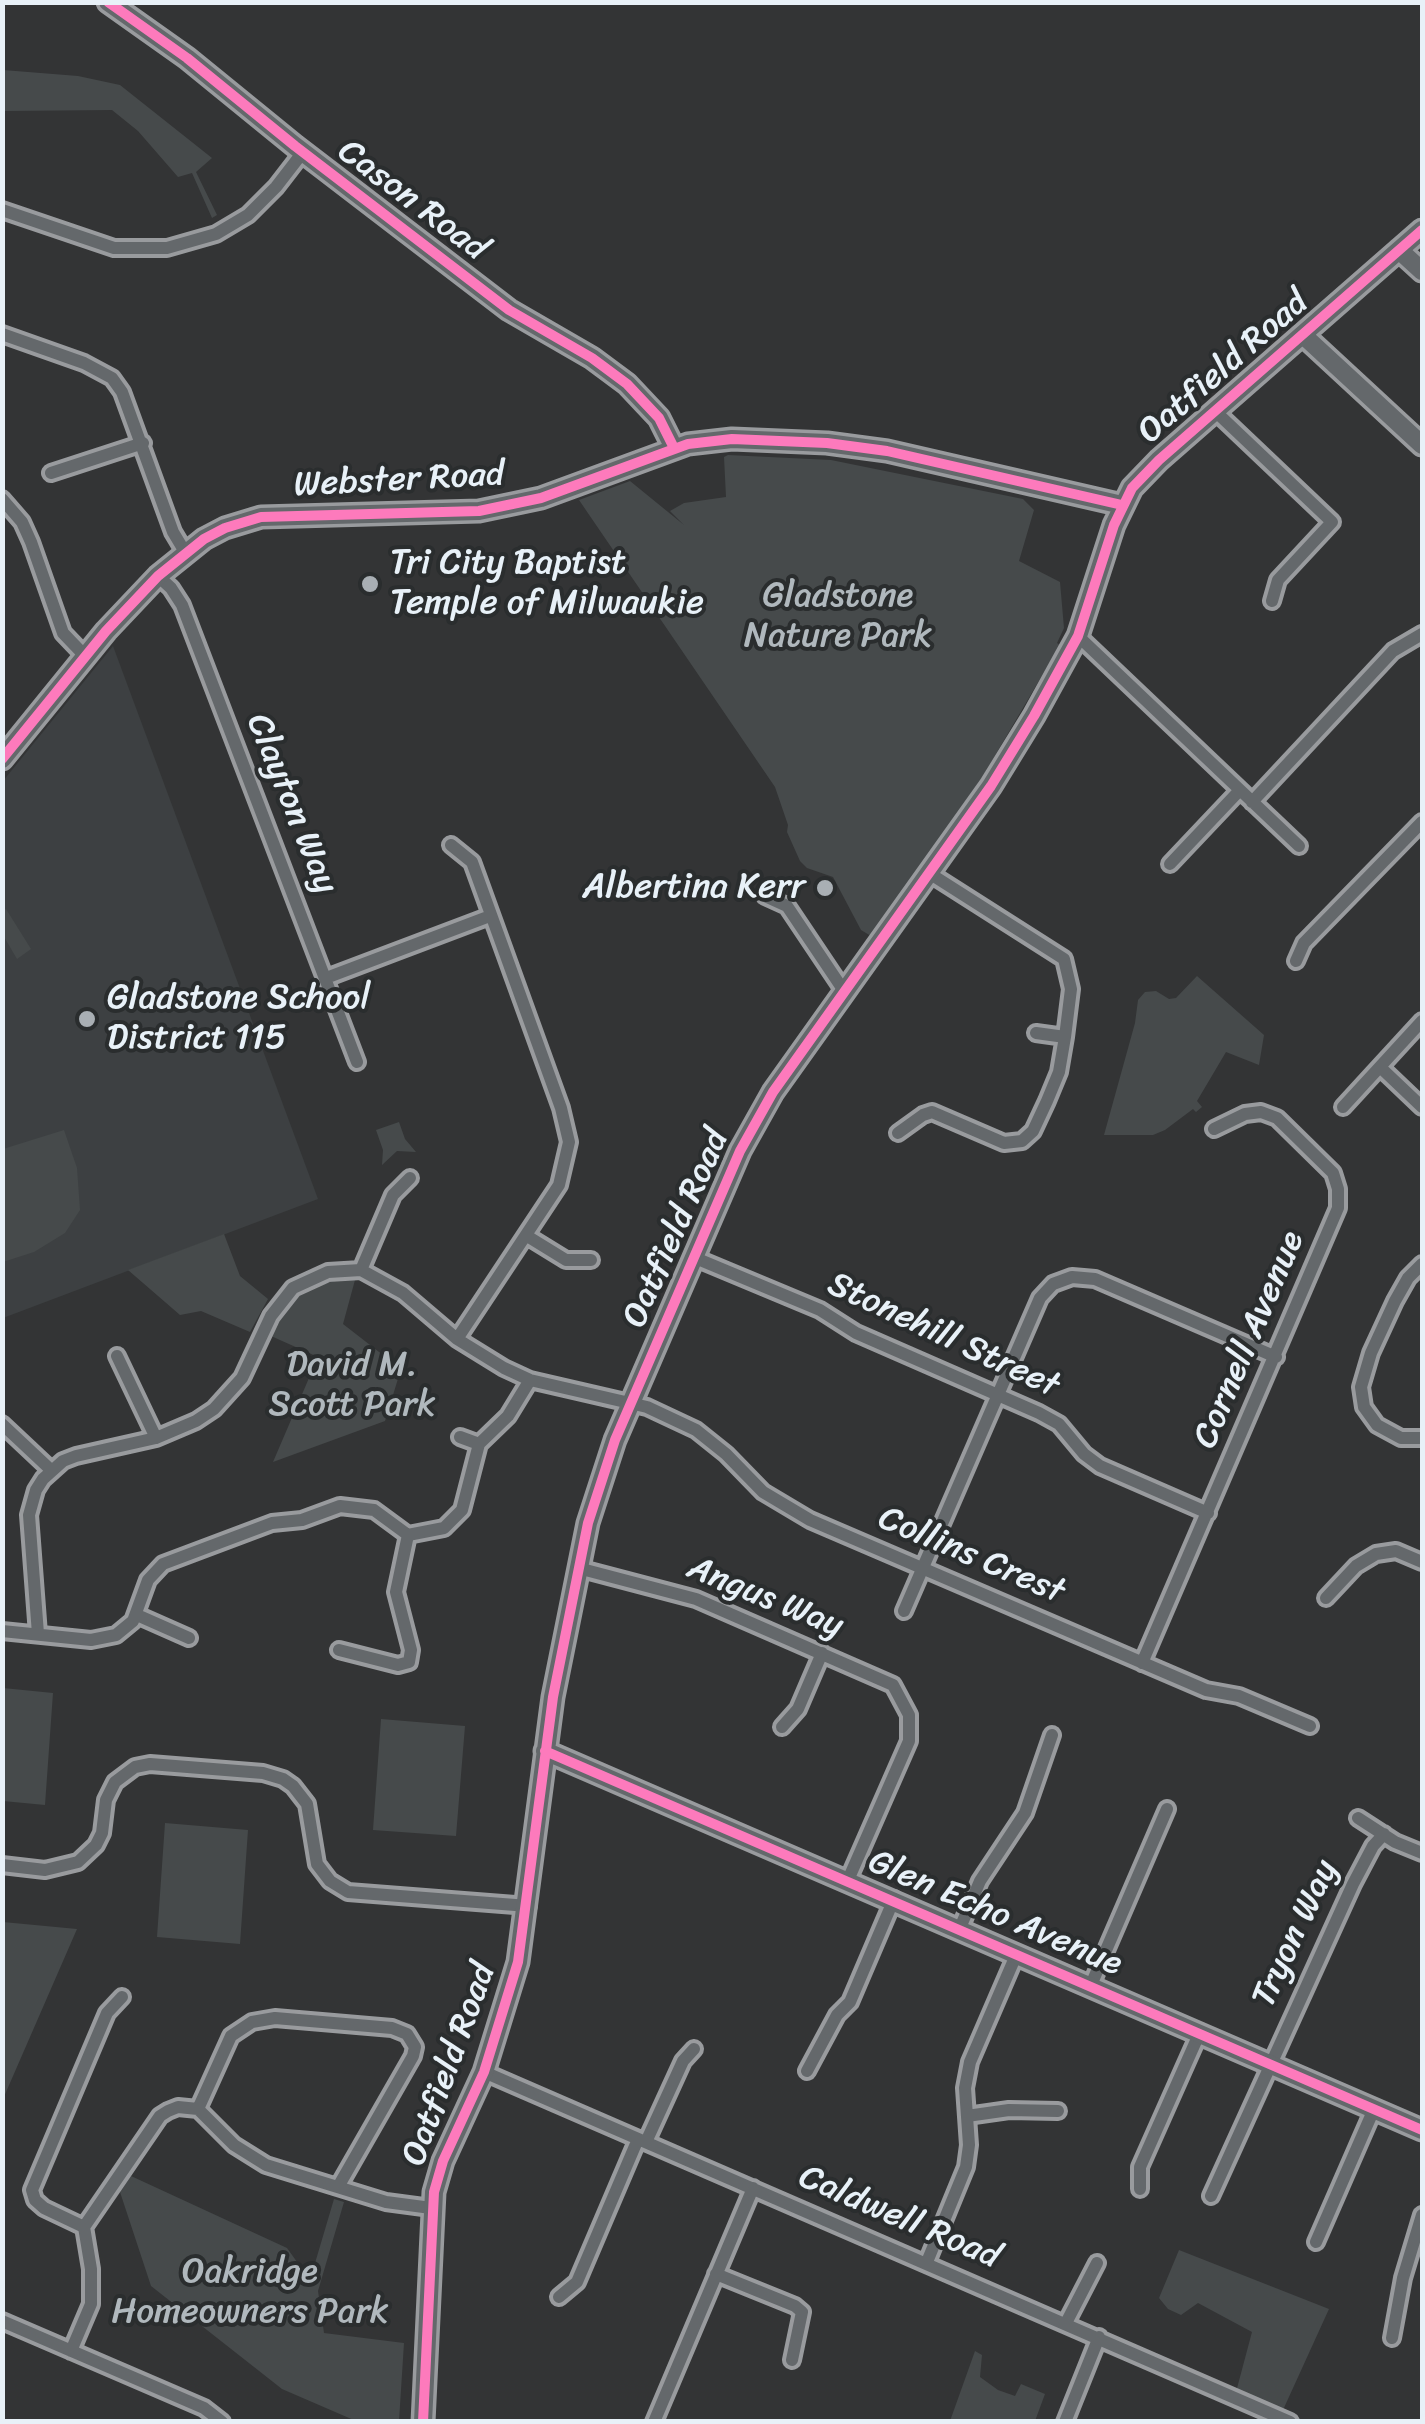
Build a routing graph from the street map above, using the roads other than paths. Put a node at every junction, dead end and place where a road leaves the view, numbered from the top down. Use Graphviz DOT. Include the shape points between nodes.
graph roads {
  1 [pos="108,2"];
  2 [pos="303,152"];
  3 [pos="2,210"];
  4 [pos="1422,230"];
  5 [pos="1400,250"];
  6 [pos="1422,272"];
  7 [pos="2,334"];
  8 [pos="1304,334"];
  9 [pos="1215,412"];
  10 [pos="142,444"];
  11 [pos="1422,445"];
  12 [pos="674,448"];
  13 [pos="52,473"];
  14 [pos="2,499"];
  15 [pos="1122,505"];
  16 [pos="185,552"];
  17 [pos="158,576"];
  18 [pos="1272,601"];
  19 [pos="1422,634"];
  20 [pos="1078,636"];
  21 [pos="85,656"];
  22 [pos="2,759"];
  23 [pos="1240,790"];
  24 [pos="1252,802"];
  25 [pos="1422,822"];
  26 [pos="451,844"];
  27 [pos="1299,846"];
  28 [pos="1170,864"];
  29 [pos="930,874"];
  30 [pos="765,896"];
  31 [pos="490,916"];
  32 [pos="1296,961"];
  33 [pos="326,978"];
  34 [pos="844,991"];
  35 [pos="1422,1021"];
  36 [pos="1036,1033"];
  37 [pos="1065,1037"];
  38 [pos="357,1062"];
  39 [pos="1380,1067"];
  40 [pos="1343,1107"];
  41 [pos="1422,1107"];
  42 [pos="1214,1129"];
  43 [pos="898,1133"];
  44 [pos="410,1178"];
  45 [pos="527,1236"];
  46 [pos="693,1256"];
  47 [pos="592,1260"];
  48 [pos="1422,1264"];
  49 [pos="361,1270"];
  50 [pos="458,1339"];
  51 [pos="117,1356"];
  52 [pos="1276,1357"];
  53 [pos="530,1380"];
  54 [pos="999,1395"];
  55 [pos="630,1403"];
  56 [pos="2,1424"];
  57 [pos="460,1437"];
  58 [pos="156,1438"];
  59 [pos="1422,1438"];
  60 [pos="479,1444"];
  61 [pos="51,1470"];
  62 [pos="1208,1513"];
  63 [pos="408,1534"];
  64 [pos="1422,1562"];
  65 [pos="924,1567"];
  66 [pos="578,1568"];
  67 [pos="1326,1598"];
  68 [pos="904,1612"];
  69 [pos="137,1614"];
  70 [pos="2,1631"];
  71 [pos="38,1634"];
  72 [pos="190,1638"];
  73 [pos="338,1650"];
  74 [pos="822,1653"];
  75 [pos="1142,1662"];
  76 [pos="1310,1726"];
  77 [pos="782,1727"];
  78 [pos="1052,1735"];
  79 [pos="545,1751"];
  80 [pos="1167,1809"];
  81 [pos="1358,1818"];
  82 [pos="1384,1834"];
  83 [pos="1422,1853"];
  84 [pos="2,1864"];
  85 [pos="848,1880"];
  86 [pos="894,1899"];
  87 [pos="528,1906"];
  88 [pos="960,1928"];
  89 [pos="1017,1953"];
  90 [pos="1091,1985"];
  91 [pos="122,1997"];
  92 [pos="1200,2032"];
  93 [pos="694,2048"];
  94 [pos="1269,2062"];
  95 [pos="807,2071"];
  96 [pos="484,2072"];
  97 [pos="1374,2109"];
  98 [pos="198,2110"];
  99 [pos="1058,2111"];
  100 [pos="967,2116"];
  101 [pos="1422,2127"];
  102 [pos="642,2140"];
  103 [pos="338,2188"];
  104 [pos="753,2188"];
  105 [pos="1140,2190"];
  106 [pos="1211,2196"];
  107 [pos="431,2208"];
  108 [pos="1422,2215"];
  109 [pos="84,2227"];
  110 [pos="1316,2242"];
  111 [pos="927,2262"];
  112 [pos="1097,2263"];
  113 [pos="716,2274"];
  114 [pos="559,2297"];
  115 [pos="2,2321"];
  116 [pos="1066,2323"];
  117 [pos="1100,2337"];
  118 [pos="1392,2338"];
  119 [pos="71,2352"];
  120 [pos="792,2360"];
  121 [pos="222,2422"];
  122 [pos="422,2422"];
  123 [pos="654,2422"];
  124 [pos="1065,2422"];
  125 [pos="1290,2422"];
  1 -- 2 [label="street, Cason Road"];
  2 -- 3 [label="street" via="248,216 167,248 114,248"];
  2 -- 12 [label="street, Cason Road" via="509,310 627,384 659,418"];
  4 -- 5 [label="street, Oatfield Road"];
  5 -- 6 [label="street"];
  5 -- 8 [label="street, Oatfield Road"];
  7 -- 10 [label="street" via="112,378"];
  8 -- 9 [label="street, Oatfield Road"];
  8 -- 11 [label="street"];
  9 -- 15 [label="street, Oatfield Road" via="1143,476"];
  9 -- 18 [label="street" via="1332,522 1278,580"];
  10 -- 13 [label="street"];
  10 -- 16 [label="street"];
  12 -- 15 [label="street, Webster Road" via="732,439 827,443"];
  12 -- 16 [label="street, Webster Road" via="523,503 427,514 272,515 225,528"];
  14 -- 21 [label="street" via="32,542 63,633"];
  15 -- 20 [label="street, Oatfield Road"];
  16 -- 17 [label="street, Webster Road"];
  17 -- 21 [label="street, Webster Road"];
  17 -- 33 [label="street, Clayton Way" via="182,606"];
  19 -- 24 [label="street" via="1393,651"];
  20 -- 23 [label="street"];
  20 -- 29 [label="street, Oatfield Road" via="991,786"];
  21 -- 22 [label="street, Webster Road"];
  23 -- 24 [label="street"];
  23 -- 28 [label="street"];
  24 -- 27 [label="street"];
  25 -- 32 [label="street" via="1304,943"];
  26 -- 31 [label="street" via="472,862"];
  29 -- 34 [label="street, Oatfield Road"];
  29 -- 37 [label="street" via="1064,959 1070,988"];
  30 -- 34 [label="street" via="788,906"];
  31 -- 33 [label="street"];
  31 -- 45 [label="street" via="570,1142 562,1178"];
  33 -- 38 [label="street, Clayton Way"];
  34 -- 46 [label="street, Oatfield Road" via="763,1108"];
  35 -- 39 [label="street"];
  36 -- 37 [label="street"];
  37 -- 43 [label="street" via="1048,1102 1022,1140 1004,1143 932,1112"];
  39 -- 40 [label="street"];
  39 -- 41 [label="street"];
  42 -- 52 [label="street, Cornell Avenue" via="1245,1114 1277,1118 1325,1163 1338,1190 1332,1225"];
  44 -- 49 [label="street" via="393,1195"];
  45 -- 47 [label="street" via="566,1260"];
  45 -- 50 [label="street"];
  46 -- 54 [label="street, Stonehill Street"];
  46 -- 55 [label="street, Oatfield Road"];
  48 -- 59 [label="street" via="1401,1289 1362,1376 1369,1416 1400,1438"];
  49 -- 50 [label="street, Collins Crest" via="403,1293"];
  49 -- 58 [label="street" via="328,1272 294,1288 270,1316 252,1362 229,1394 196,1421"];
  50 -- 53 [label="street, Collins Crest"];
  51 -- 58 [label="street"];
  52 -- 54 [label="street" via="1094,1279 1072,1277 1040,1298"];
  52 -- 62 [label="street, Cornell Avenue"];
  53 -- 55 [label="street, Collins Crest"];
  53 -- 60 [label="street" via="508,1416"];
  54 -- 62 [label="street, Stonehill Street" via="1059,1424 1100,1466"];
  54 -- 65 [label="street"];
  55 -- 65 [label="street, Collins Crest" via="712,1441 792,1512"];
  55 -- 66 [label="street, Oatfield Road" via="602,1474"];
  56 -- 61 [label="street"];
  57 -- 60 [label="street"];
  58 -- 61 [label="street" via="76,1456"];
  60 -- 63 [label="street" via="456,1519 444,1528"];
  61 -- 71 [label="street" via="29,1515"];
  62 -- 75 [label="street, Cornell Avenue"];
  63 -- 69 [label="street" via="374,1510 348,1505 272,1523 163,1564 148,1580"];
  63 -- 73 [label="street" via="396,1592 409,1662"];
  64 -- 67 [label="street" via="1396,1551 1376,1554"];
  65 -- 68 [label="street"];
  65 -- 75 [label="street, Collins Crest"];
  66 -- 74 [label="street, Angus Way" via="696,1599"];
  66 -- 79 [label="street, Oatfield Road"];
  69 -- 71 [label="street" via="105,1639"];
  69 -- 72 [label="street"];
  70 -- 71 [label="street"];
  74 -- 77 [label="street" via="798,1709"];
  74 -- 85 [label="street, Angus Way" via="893,1685 909,1715 908,1741"];
  75 -- 76 [label="street, Collins Crest"];
  78 -- 88 [label="street" via="1025,1813 980,1881"];
  79 -- 85 [label="street, Glen Echo Avenue"];
  79 -- 87 [label="street, Oatfield Road"];
  80 -- 90 [label="street"];
  81 -- 82 [label="street"];
  82 -- 83 [label="street"];
  82 -- 94 [label="street, Tryon Way" via="1358,1872"];
  84 -- 87 [label="street" via="45,1870 78,1862 102,1834 114,1782 135,1767 264,1773 293,1786 307,1804 317,1864 348,1892"];
  85 -- 86 [label="street, Glen Echo Avenue"];
  86 -- 88 [label="street, Glen Echo Avenue"];
  86 -- 95 [label="street" via="850,2002 836,2015"];
  87 -- 96 [label="street, Oatfield Road"];
  88 -- 89 [label="street, Glen Echo Avenue"];
  89 -- 90 [label="street, Glen Echo Avenue"];
  89 -- 100 [label="street" via="970,2062"];
  90 -- 92 [label="street, Glen Echo Avenue"];
  91 -- 109 [label="street" via="107,2012 32,2190 44,2208"];
  92 -- 94 [label="street, Glen Echo Avenue"];
  92 -- 105 [label="street" via="1140,2167"];
  93 -- 102 [label="street"];
  94 -- 97 [label="street, Glen Echo Avenue"];
  94 -- 106 [label="street, Tryon Way"];
  96 -- 102 [label="street, Caldwell Road"];
  96 -- 107 [label="street, Oatfield Road" via="443,2161"];
  97 -- 101 [label="street, Glen Echo Avenue"];
  97 -- 110 [label="street"];
  98 -- 103 [label="street" via="254,2159"];
  98 -- 103 [label="street" via="231,2036 252,2022 294,2020 408,2034 413,2056"];
  98 -- 109 [label="street" via="178,2107 160,2116"];
  99 -- 100 [label="street"];
  100 -- 111 [label="street" via="966,2167"];
  102 -- 104 [label="street, Caldwell Road"];
  102 -- 114 [label="street" via="576,2282"];
  103 -- 107 [label="street"];
  104 -- 111 [label="street, Caldwell Road"];
  104 -- 113 [label="street"];
  107 -- 122 [label="street, Oatfield Road"];
  108 -- 118 [label="street"];
  109 -- 119 [label="street" via="90,2304"];
  111 -- 116 [label="street, Caldwell Road"];
  112 -- 116 [label="street"];
  113 -- 120 [label="street" via="802,2312"];
  113 -- 123 [label="street"];
  115 -- 119 [label="street"];
  116 -- 117 [label="street, Caldwell Road"];
  117 -- 124 [label="street"];
  117 -- 125 [label="street, Caldwell Road"];
  119 -- 121 [label="street" via="204,2408"];
}
